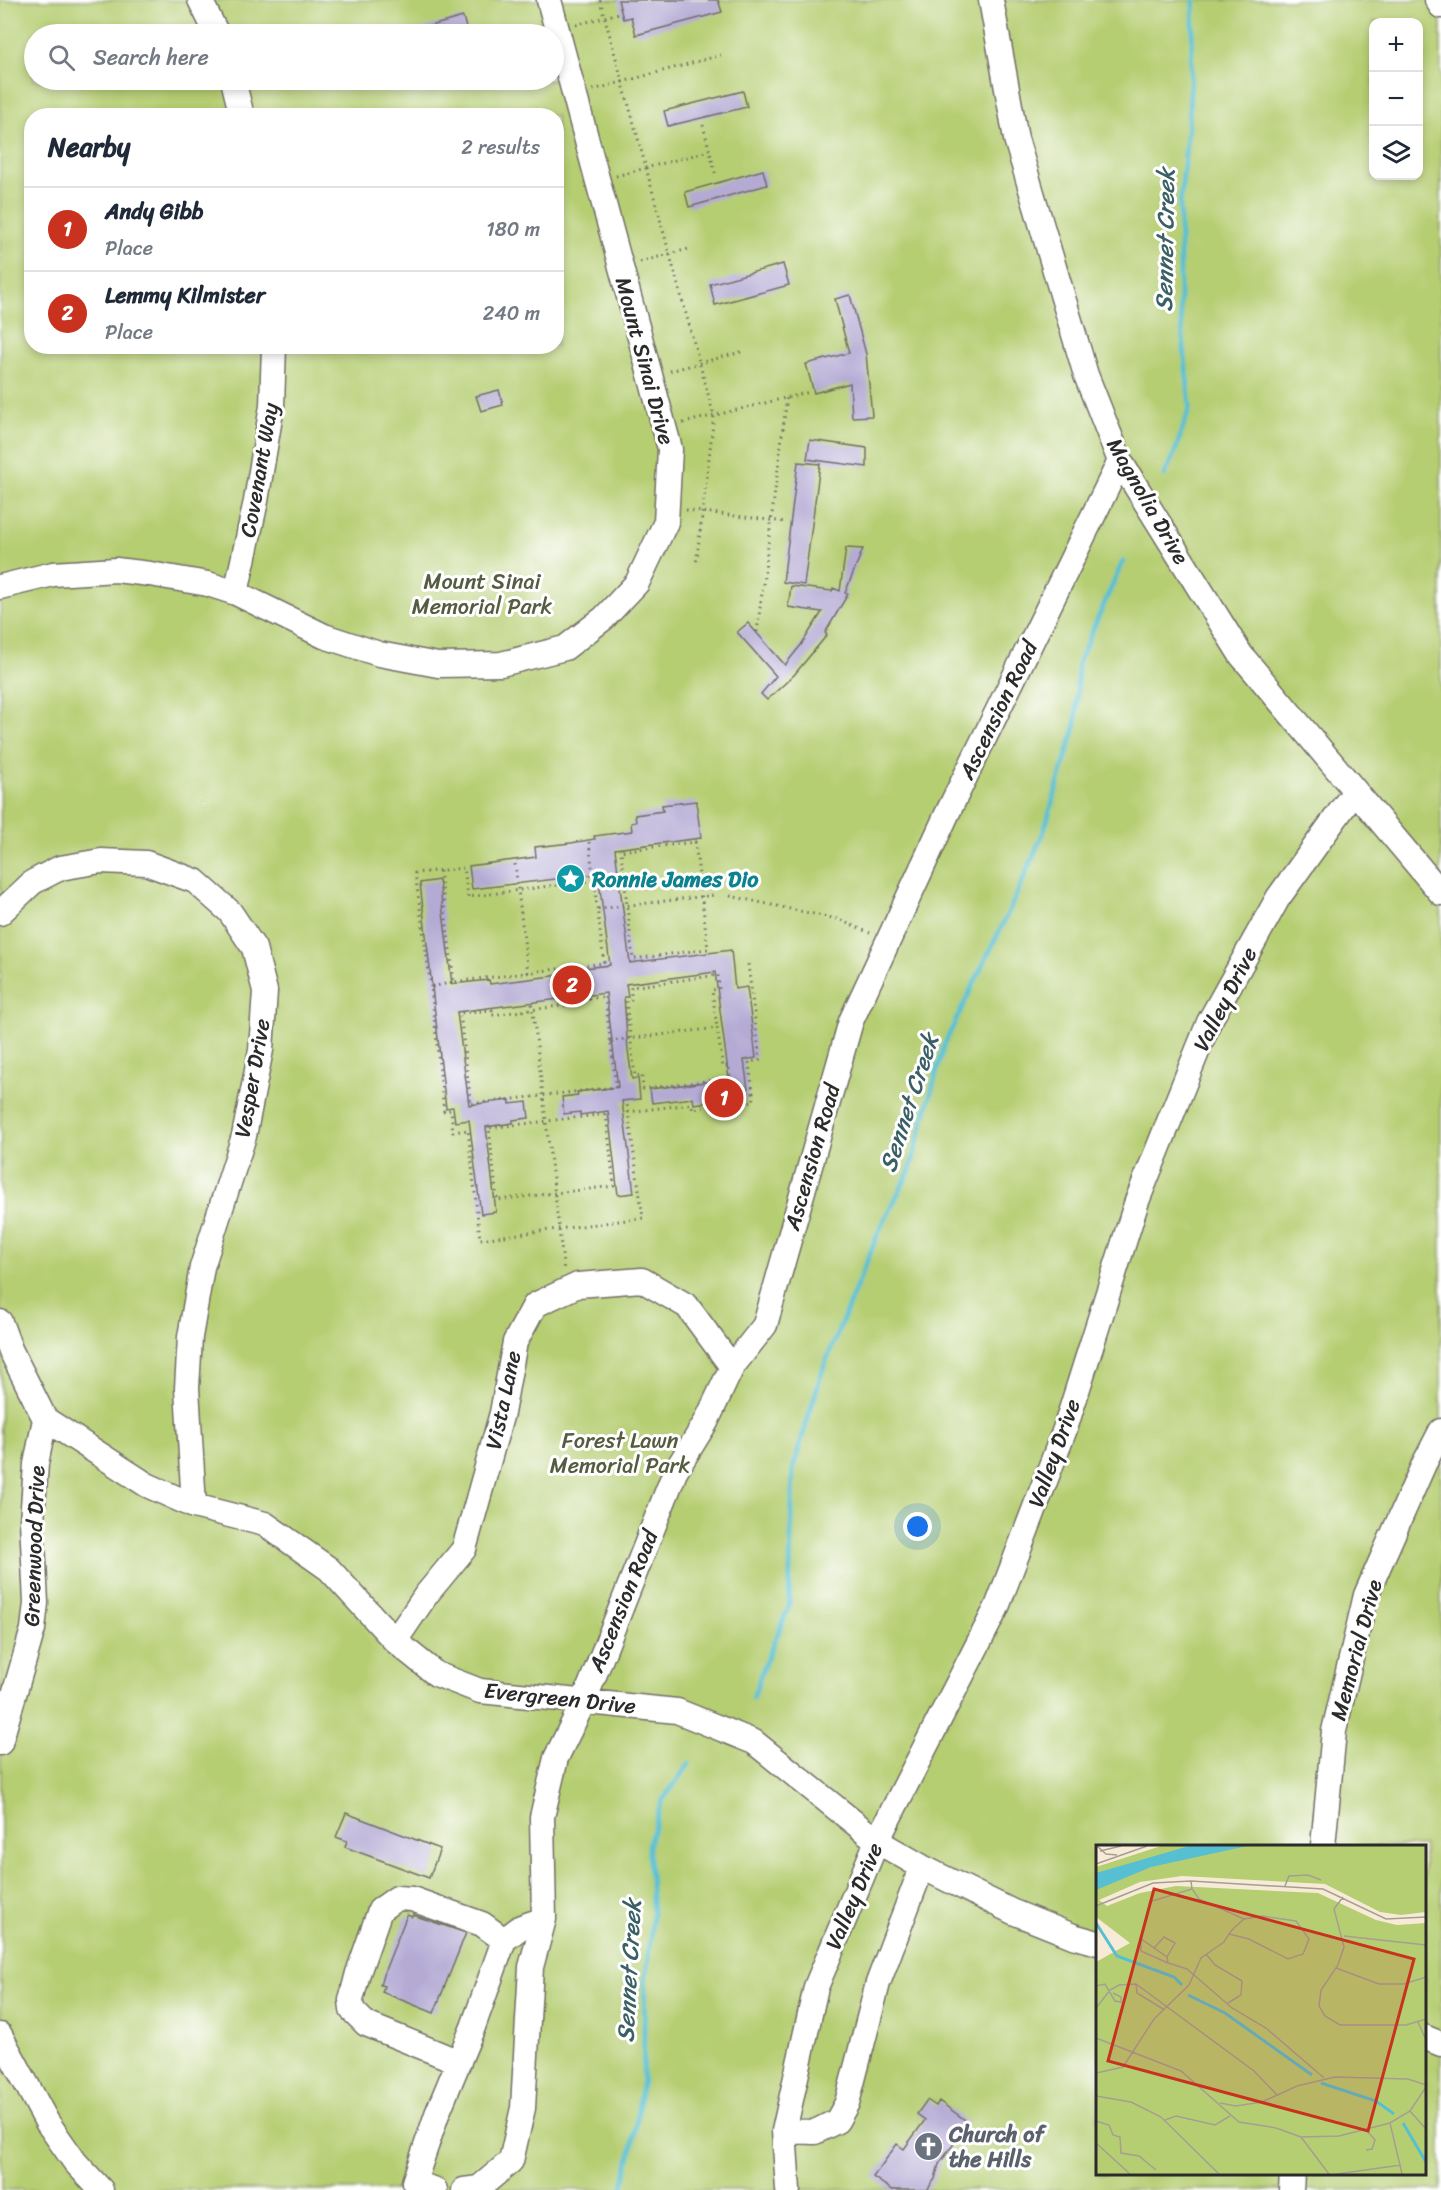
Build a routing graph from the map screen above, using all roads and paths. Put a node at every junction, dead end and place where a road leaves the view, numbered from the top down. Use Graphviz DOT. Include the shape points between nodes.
graph roads {
  1 [pos="200,0"];
  2 [pos="549,0"];
  3 [pos="600,0"];
  4 [pos="991,0"];
  5 [pos="1437,0"];
  6 [pos="1441,6"];
  7 [pos="619,13"];
  8 [pos="605,17"];
  9 [pos="212,24"];
  10 [pos="555,24"];
  11 [pos="564,28"];
  12 [pos="721,56"];
  13 [pos="564,57"];
  14 [pos="622,82"];
  15 [pos="236,90"];
  16 [pos="574,95"];
  17 [pos="241,108"];
  18 [pos="703,125"];
  19 [pos="709,151"];
  20 [pos="646,168"];
  21 [pos="716,176"];
  22 [pos="597,182"];
  23 [pos="692,248"];
  24 [pos="670,254"];
  25 [pos="621,267"];
  26 [pos="741,352"];
  27 [pos="274,354"];
  28 [pos="699,363"];
  29 [pos="650,376"];
  30 [pos="810,392"];
  31 [pos="787,397"];
  32 [pos="714,416"];
  33 [pos="664,428"];
  34 [pos="1120,461"];
  35 [pos="666,508"];
  36 [pos="702,512"];
  37 [pos="772,520"];
  38 [pos="786,522"];
  39 [pos="696,565"];
  40 [pos="0,587"];
  41 [pos="236,593"];
  42 [pos="757,632"];
  43 [pos="1355,791"];
  44 [pos="589,842"];
  45 [pos="515,864"];
  46 [pos="440,870"];
  47 [pos="594,880"];
  48 [pos="518,890"];
  49 [pos="1441,893"];
  50 [pos="715,895"];
  51 [pos="730,896"];
  52 [pos="702,897"];
  53 [pos="627,905"];
  54 [pos="598,909"];
  55 [pos="0,913"];
  56 [pos="888,941"];
  57 [pos="748,964"];
  58 [pos="528,974"];
  59 [pos="454,982"];
  60 [pos="431,987"];
  61 [pos="532,1004"];
  62 [pos="533,1009"];
  63 [pos="717,1028"];
  64 [pos="630,1038"];
  65 [pos="610,1041"];
  66 [pos="543,1094"];
  67 [pos="627,1104"];
  68 [pos="628,1112"];
  69 [pos="546,1122"];
  70 [pos="555,1193"];
  71 [pos="559,1228"];
  72 [pos="566,1290"];
  73 [pos="0,1322"];
  74 [pos="732,1367"];
  75 [pos="45,1419"];
  76 [pos="1441,1431"];
  77 [pos="194,1506"];
  78 [pos="395,1641"];
  79 [pos="584,1701"];
  80 [pos="0,1743"];
  81 [pos="877,1840"];
  82 [pos="1323,1845"];
  83 [pos="922,1867"];
  84 [pos="544,1919"];
  85 [pos="504,1940"];
  86 [pos="1096,1942"];
  87 [pos="0,2035"];
  88 [pos="1426,2037"];
  89 [pos="1441,2044"];
  90 [pos="459,2061"];
  91 [pos="784,2131"];
  92 [pos="1292,2175"];
  93 [pos="101,2190"];
  94 [pos="435,2190"];
  95 [pos="464,2190"];
  96 [pos="788,2190"];
  97 [pos="1291,2190"];
  1 -- 9 [label="lane"];
  2 -- 10 [label="lane, Mount Sinai Drive"];
  3 -- 8 [label="path"];
  4 -- 34 [label="lane, Magnolia Drive" via="1017,139 1086,375"];
  5 -- 6 [label="lane"];
  7 -- 8 [label="path"];
  8 -- 11 [label="path"];
  8 -- 14 [label="path"];
  12 -- 14 [label="path"];
  13 -- 16 [label="lane, Mount Sinai Drive"];
  14 -- 16 [label="path"];
  14 -- 20 [label="path"];
  15 -- 17 [label="lane"];
  16 -- 22 [label="lane, Mount Sinai Drive"];
  18 -- 19 [label="path"];
  19 -- 20 [label="path"];
  19 -- 21 [label="path"];
  20 -- 22 [label="path"];
  20 -- 24 [label="path"];
  22 -- 25 [label="lane, Mount Sinai Drive"];
  23 -- 24 [label="path"];
  24 -- 25 [label="path"];
  24 -- 28 [label="path"];
  25 -- 29 [label="lane, Mount Sinai Drive"];
  26 -- 28 [label="path"];
  27 -- 41 [label="lane, Covenant Way" via="272,406"];
  28 -- 29 [label="path"];
  28 -- 32 [label="path"];
  29 -- 33 [label="lane, Mount Sinai Drive"];
  30 -- 31 [label="path"];
  31 -- 32 [label="path"];
  31 -- 37 [label="path"];
  32 -- 33 [label="path"];
  32 -- 36 [label="path"];
  33 -- 35 [label="lane, Mount Sinai Drive" via="670,449"];
  34 -- 43 [label="lane, Magnolia Drive" via="1240,655"];
  34 -- 56 [label="lane, Ascension Road"];
  35 -- 36 [label="path"];
  35 -- 41 [label="lane, Mount Sinai Drive" via="666,522 637,583 604,618 565,648 501,664 438,665 379,654 324,636"];
  36 -- 37 [label="path"];
  36 -- 39 [label="path"];
  37 -- 38 [label="path"];
  37 -- 42 [label="path"];
  40 -- 41 [label="lane, Mount Sinai Drive" via="53,574 116,570 208,584"];
  43 -- 49 [label="lane, Magnolia Drive"];
  43 -- 81 [label="lane, Valley Drive" via="1278,898 1209,1022 1137,1202 1065,1429 997,1607"];
  44 -- 47 [label="path"];
  45 -- 48 [label="path"];
  46 -- 48 [label="path" via="464,868 468,897"];
  46 -- 59 [label="path"];
  46 -- 60 [label="path" via="415,873"];
  47 -- 48 [label="path"];
  47 -- 54 [label="path"];
  48 -- 58 [label="path"];
  50 -- 52 [label="path"];
  51 -- 56 [label="path" via="837,919"];
  52 -- 53 [label="path"];
  52 -- 53 [label="path" via="708,949 633,959"];
  52 -- 53 [label="path" via="695,842 621,851"];
  53 -- 54 [label="path"];
  54 -- 58 [label="path" via="604,963"];
  55 -- 77 [label="lane, Vesper Drive" via="33,882 60,868 101,861 146,863 195,881 230,912 254,948 265,991 261,1050 244,1136 202,1267 190,1337 187,1388"];
  56 -- 74 [label="lane, Ascension Road" via="851,1021 765,1325"];
  57 -- 68 [label="path" via="760,1060 749,1062 754,1101"];
  58 -- 59 [label="path"];
  59 -- 60 [label="path"];
  60 -- 71 [label="path" via="444,1111 451,1110 453,1132 468,1130 480,1239"];
  61 -- 62 [label="path"];
  62 -- 65 [label="path" via="605,997"];
  62 -- 66 [label="path"];
  62 -- 66 [label="path" via="492,1015 492,1010 460,1013 471,1104"];
  63 -- 64 [label="path"];
  63 -- 64 [label="path" via="712,990 719,989 718,975 631,987 631,1000 626,1001"];
  63 -- 64 [label="path" via="723,1067 729,1066 730,1078 643,1089 642,1075 635,1076"];
  64 -- 65 [label="path"];
  65 -- 66 [label="path" via="616,1087"];
  66 -- 69 [label="path"];
  67 -- 68 [label="path"];
  68 -- 71 [label="path" via="643,1218"];
  69 -- 70 [label="path"];
  69 -- 70 [label="path" via="489,1128 497,1200"];
  69 -- 70 [label="path" via="606,1114 614,1186"];
  70 -- 71 [label="path"];
  71 -- 72 [label="path"];
  72 -- 74 [label="lane, Vista Lane" via="578,1285 642,1280 687,1306"];
  72 -- 78 [label="lane, Vista Lane" via="536,1305 515,1342 502,1413 464,1549"];
  73 -- 75 [label="lane"];
  74 -- 79 [label="lane, Ascension Road" via="706,1422 675,1472"];
  75 -- 77 [label="lane, Evergreen Drive" via="147,1485"];
  75 -- 80 [label="lane, Greenwood Drive" via="36,1464 32,1521 36,1603 33,1629"];
  76 -- 82 [label="lane, Memorial Drive" via="1366,1595 1334,1731"];
  77 -- 78 [label="lane, Evergreen Drive" via="265,1524 329,1569"];
  78 -- 79 [label="lane, Evergreen Drive" via="436,1674 480,1691"];
  79 -- 81 [label="lane, Evergreen Drive" via="677,1711 754,1742"];
  79 -- 84 [label="lane, Ascension Road" via="556,1758 542,1817"];
  81 -- 83 [label="lane, Evergreen Drive"];
  81 -- 91 [label="lane, Valley Drive" via="816,1987"];
  83 -- 86 [label="lane, Evergreen Drive" via="1013,1912"];
  83 -- 91 [label="lane" via="878,1983 847,2103 837,2121 815,2132"];
  84 -- 85 [label="lane" via="521,1927"];
  84 -- 95 [label="lane, Ascension Road" via="531,1967 523,2108 511,2162 479,2188"];
  85 -- 90 [label="lane"];
  85 -- 90 [label="lane" via="482,1924 412,1899 398,1898 380,1910 356,1982 352,2010 366,2024"];
  87 -- 93 [label="lane" via="47,2122"];
  88 -- 89 [label="lane"];
  90 -- 94 [label="lane" via="414,2182"];
  91 -- 96 [label="lane, Valley Drive"];
  92 -- 97 [label="lane"];
}
